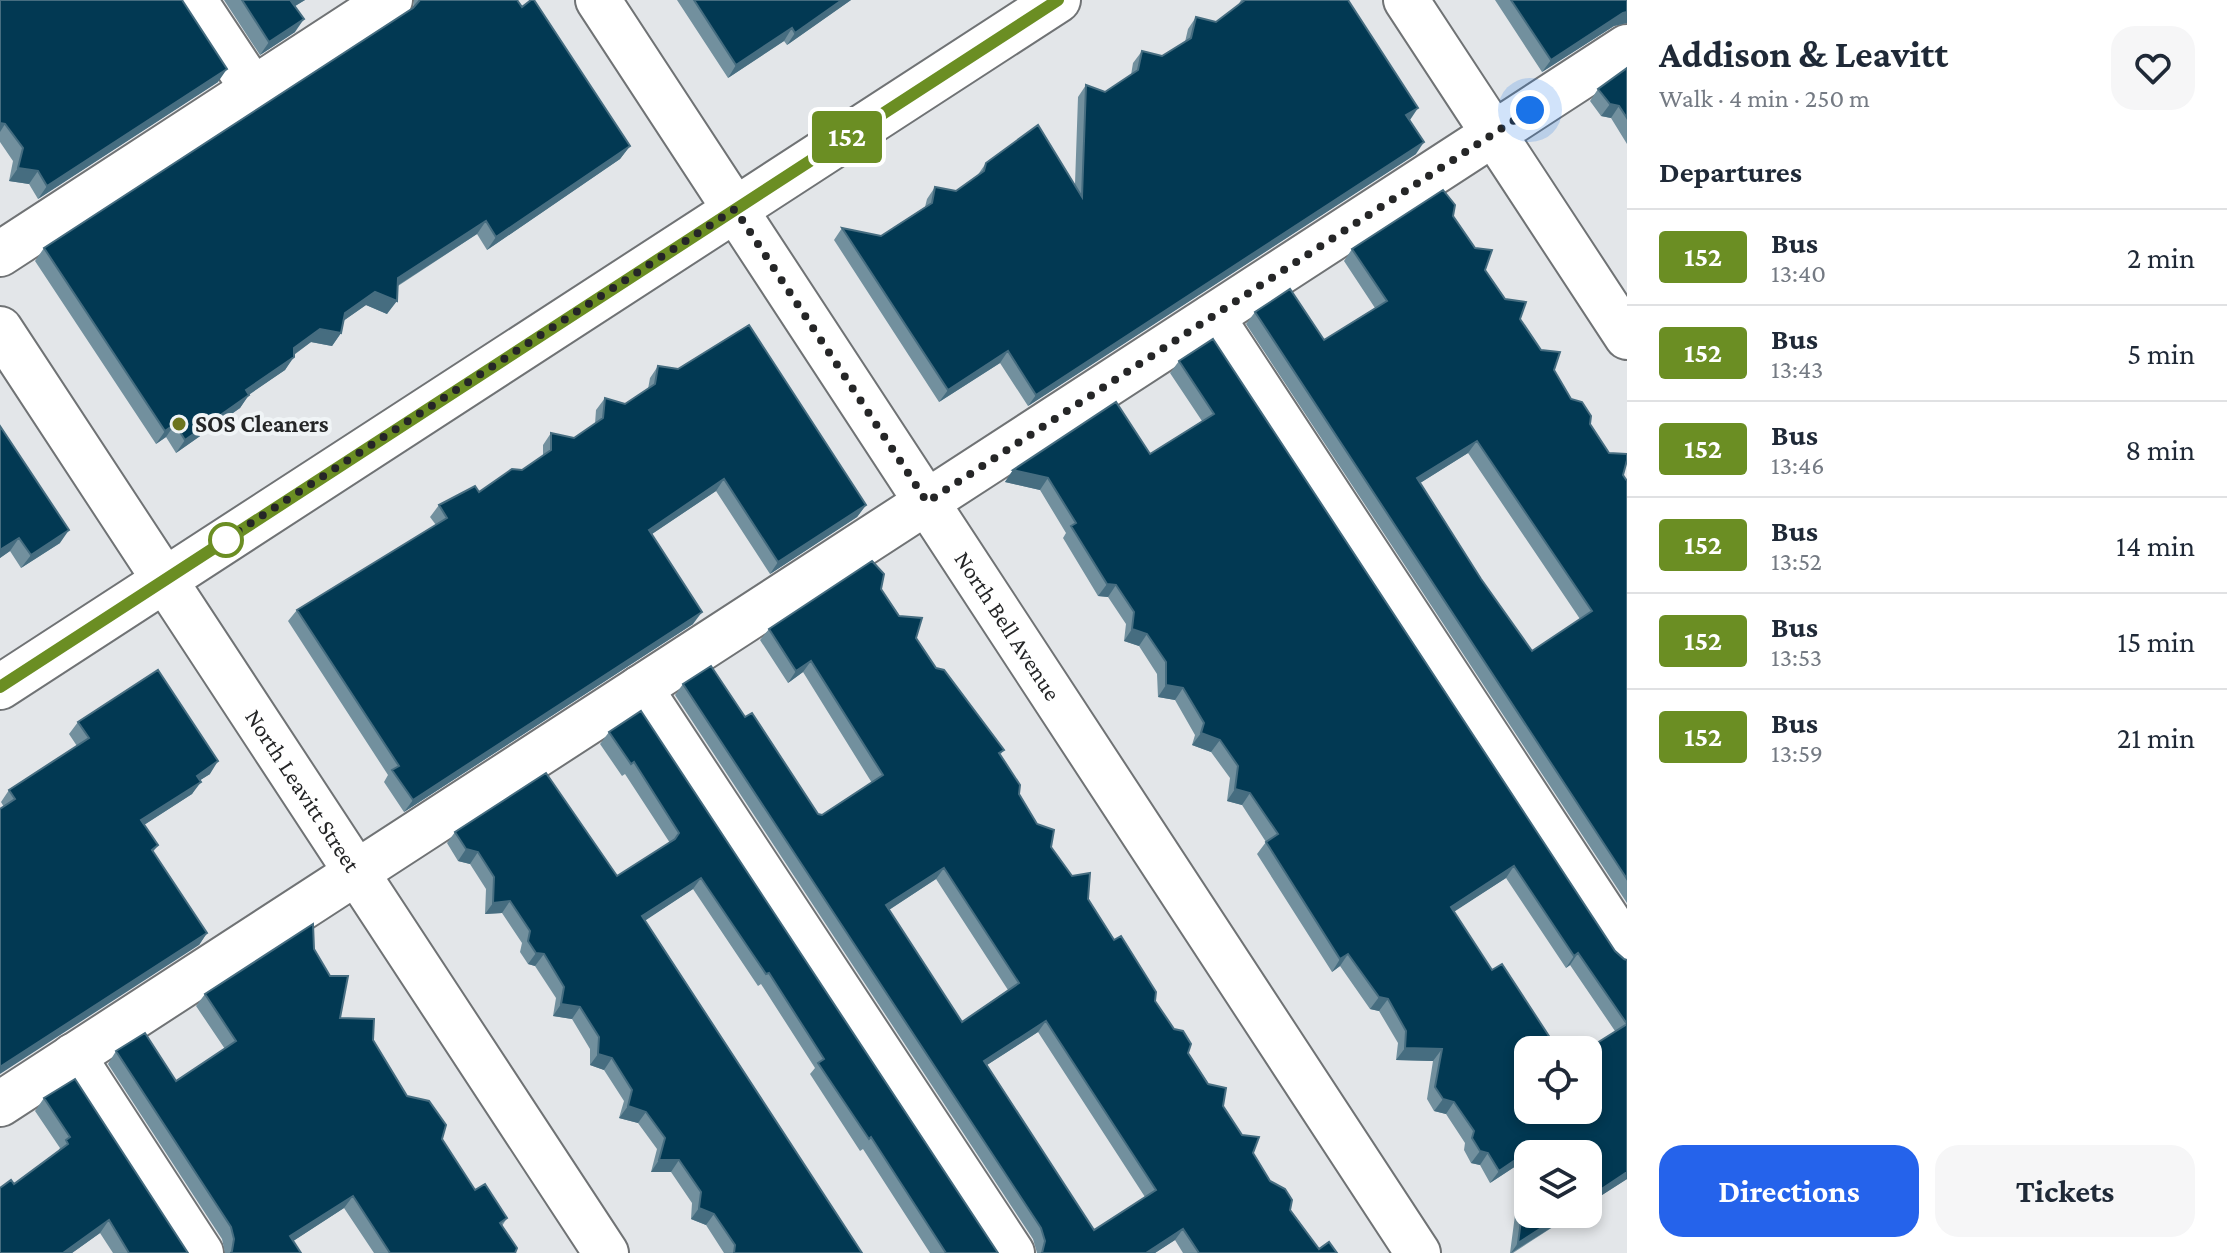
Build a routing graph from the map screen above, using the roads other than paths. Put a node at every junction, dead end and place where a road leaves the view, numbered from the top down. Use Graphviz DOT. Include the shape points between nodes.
graph roads {
  1 [pos="194,0"];
  2 [pos="390,0"];
  3 [pos="598,0"];
  4 [pos="1058,0"];
  5 [pos="1406,0"];
  6 [pos="1627,47"];
  7 [pos="253,89"];
  8 [pos="1493,133"];
  9 [pos="735,209"];
  10 [pos="0,254"];
  11 [pos="1212,317"];
  12 [pos="0,329"];
  13 [pos="1627,337"];
  14 [pos="927,502"];
  15 [pos="165,580"];
  16 [pos="0,687"];
  17 [pos="640,688"];
  18 [pos="356,872"];
  19 [pos="1627,949"];
  20 [pos="73,1056"];
  21 [pos="0,1104"];
  22 [pos="201,1253"];
  23 [pos="606,1253"];
  24 [pos="1012,1253"];
  25 [pos="1418,1253"];
  1 -- 7 [label="street"];
  2 -- 7 [label="street"];
  3 -- 9 [label="street, North Bell Avenue"];
  4 -- 9 [label="street"];
  5 -- 8 [label="street"];
  6 -- 8 [label="street"];
  7 -- 10 [label="street"];
  8 -- 11 [label="street"];
  8 -- 13 [label="street"];
  9 -- 14 [label="street, North Bell Avenue"];
  9 -- 15 [label="street"];
  11 -- 14 [label="street"];
  11 -- 19 [label="street"];
  12 -- 15 [label="street, North Leavitt Street"];
  14 -- 17 [label="street"];
  14 -- 25 [label="street, North Bell Avenue"];
  15 -- 16 [label="street"];
  15 -- 18 [label="street, North Leavitt Street"];
  17 -- 18 [label="street"];
  17 -- 24 [label="street"];
  18 -- 20 [label="street"];
  18 -- 23 [label="street, North Leavitt Street"];
  20 -- 21 [label="street"];
  20 -- 22 [label="street"];
}
